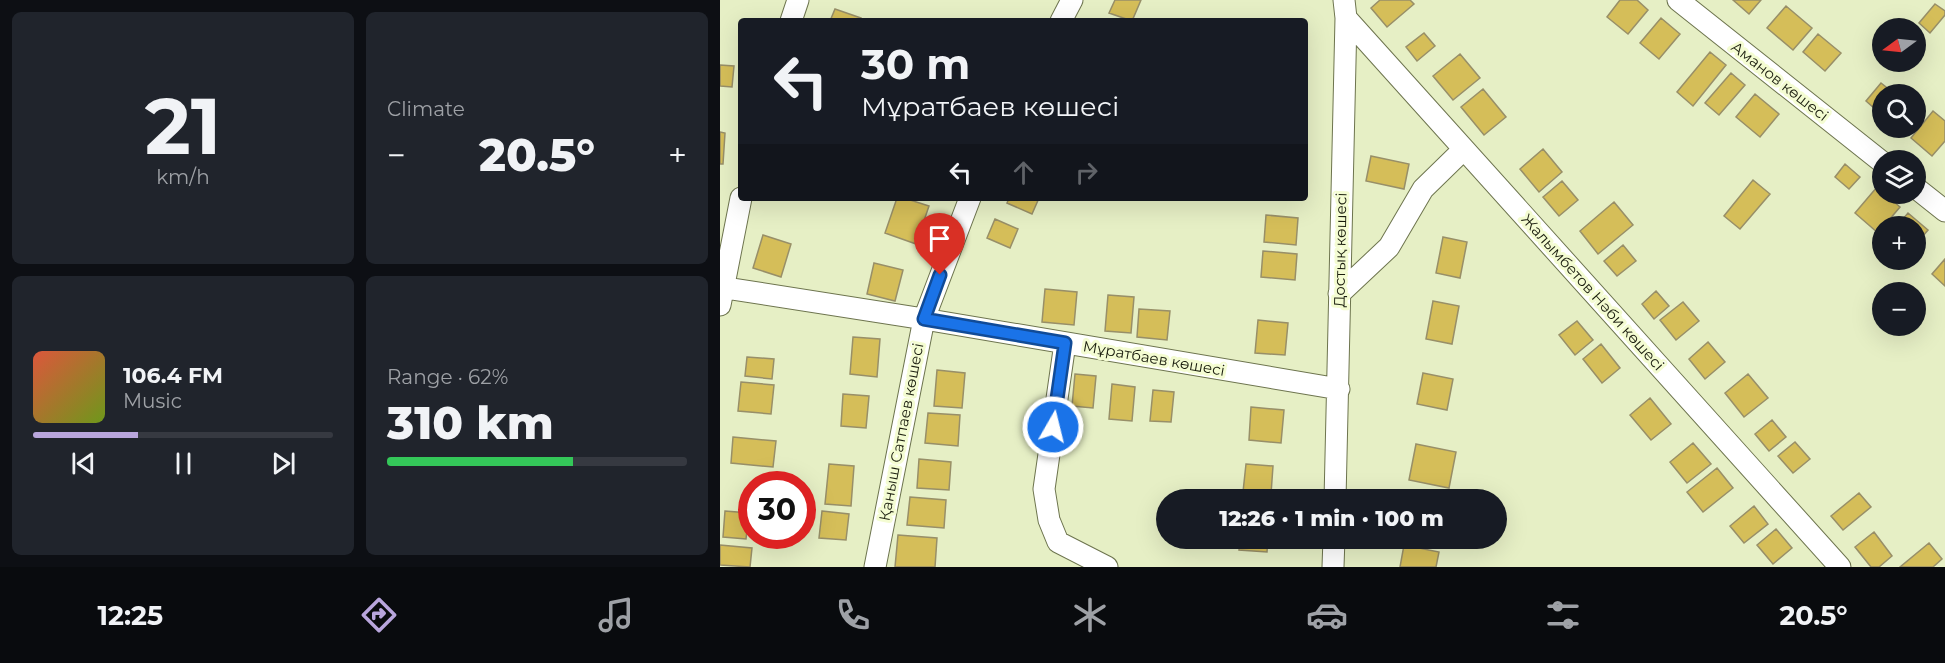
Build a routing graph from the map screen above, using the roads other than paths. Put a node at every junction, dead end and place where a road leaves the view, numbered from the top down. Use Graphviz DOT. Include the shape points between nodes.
graph roads {
  1 [pos="798,0"];
  2 [pos="1072,0"];
  3 [pos="1678,0"];
  4 [pos="1345,9"];
  5 [pos="792,18"];
  6 [pos="1063,18"];
  7 [pos="1464,149"];
  8 [pos="1872,154"];
  9 [pos="1926,196"];
  10 [pos="740,201"];
  11 [pos="969,201"];
  12 [pos="1945,211"];
  13 [pos="721,293"];
  14 [pos="1339,294"];
  15 [pos="924,319"];
  16 [pos="1065,343"];
  17 [pos="1339,389"];
  18 [pos="1335,489"];
  19 [pos="1334,549"];
  20 [pos="874,567"];
  21 [pos="1107,567"];
  22 [pos="1334,567"];
  23 [pos="1840,567"];
  1 -- 5 [label="street"];
  2 -- 6 [label="street"];
  3 -- 8 [label="street, Аманов көшесі"];
  4 -- 7 [label="street, Жалымбетов Нәби көшесі"];
  4 -- 14 [label="street, Достық көшесі"];
  7 -- 14 [label="street" via="1423,189 1389,247"];
  7 -- 23 [label="street, Жалымбетов Нәби көшесі"];
  9 -- 12 [label="street"];
  10 -- 13 [label="street"];
  11 -- 15 [label="street, Қаныш Сатпаев көшесі"];
  13 -- 15 [label="street, Мұратбаев көшесі"];
  14 -- 17 [label="street, Достық көшесі"];
  15 -- 16 [label="street, Мұратбаев көшесі"];
  15 -- 20 [label="street, Қаныш Сатпаев көшесі"];
  16 -- 17 [label="street, Мұратбаев көшесі"];
  16 -- 21 [label="street" via="1044,489 1049,520 1058,542"];
  17 -- 18 [label="street, Достық көшесі"];
  19 -- 22 [label="street"];
}
